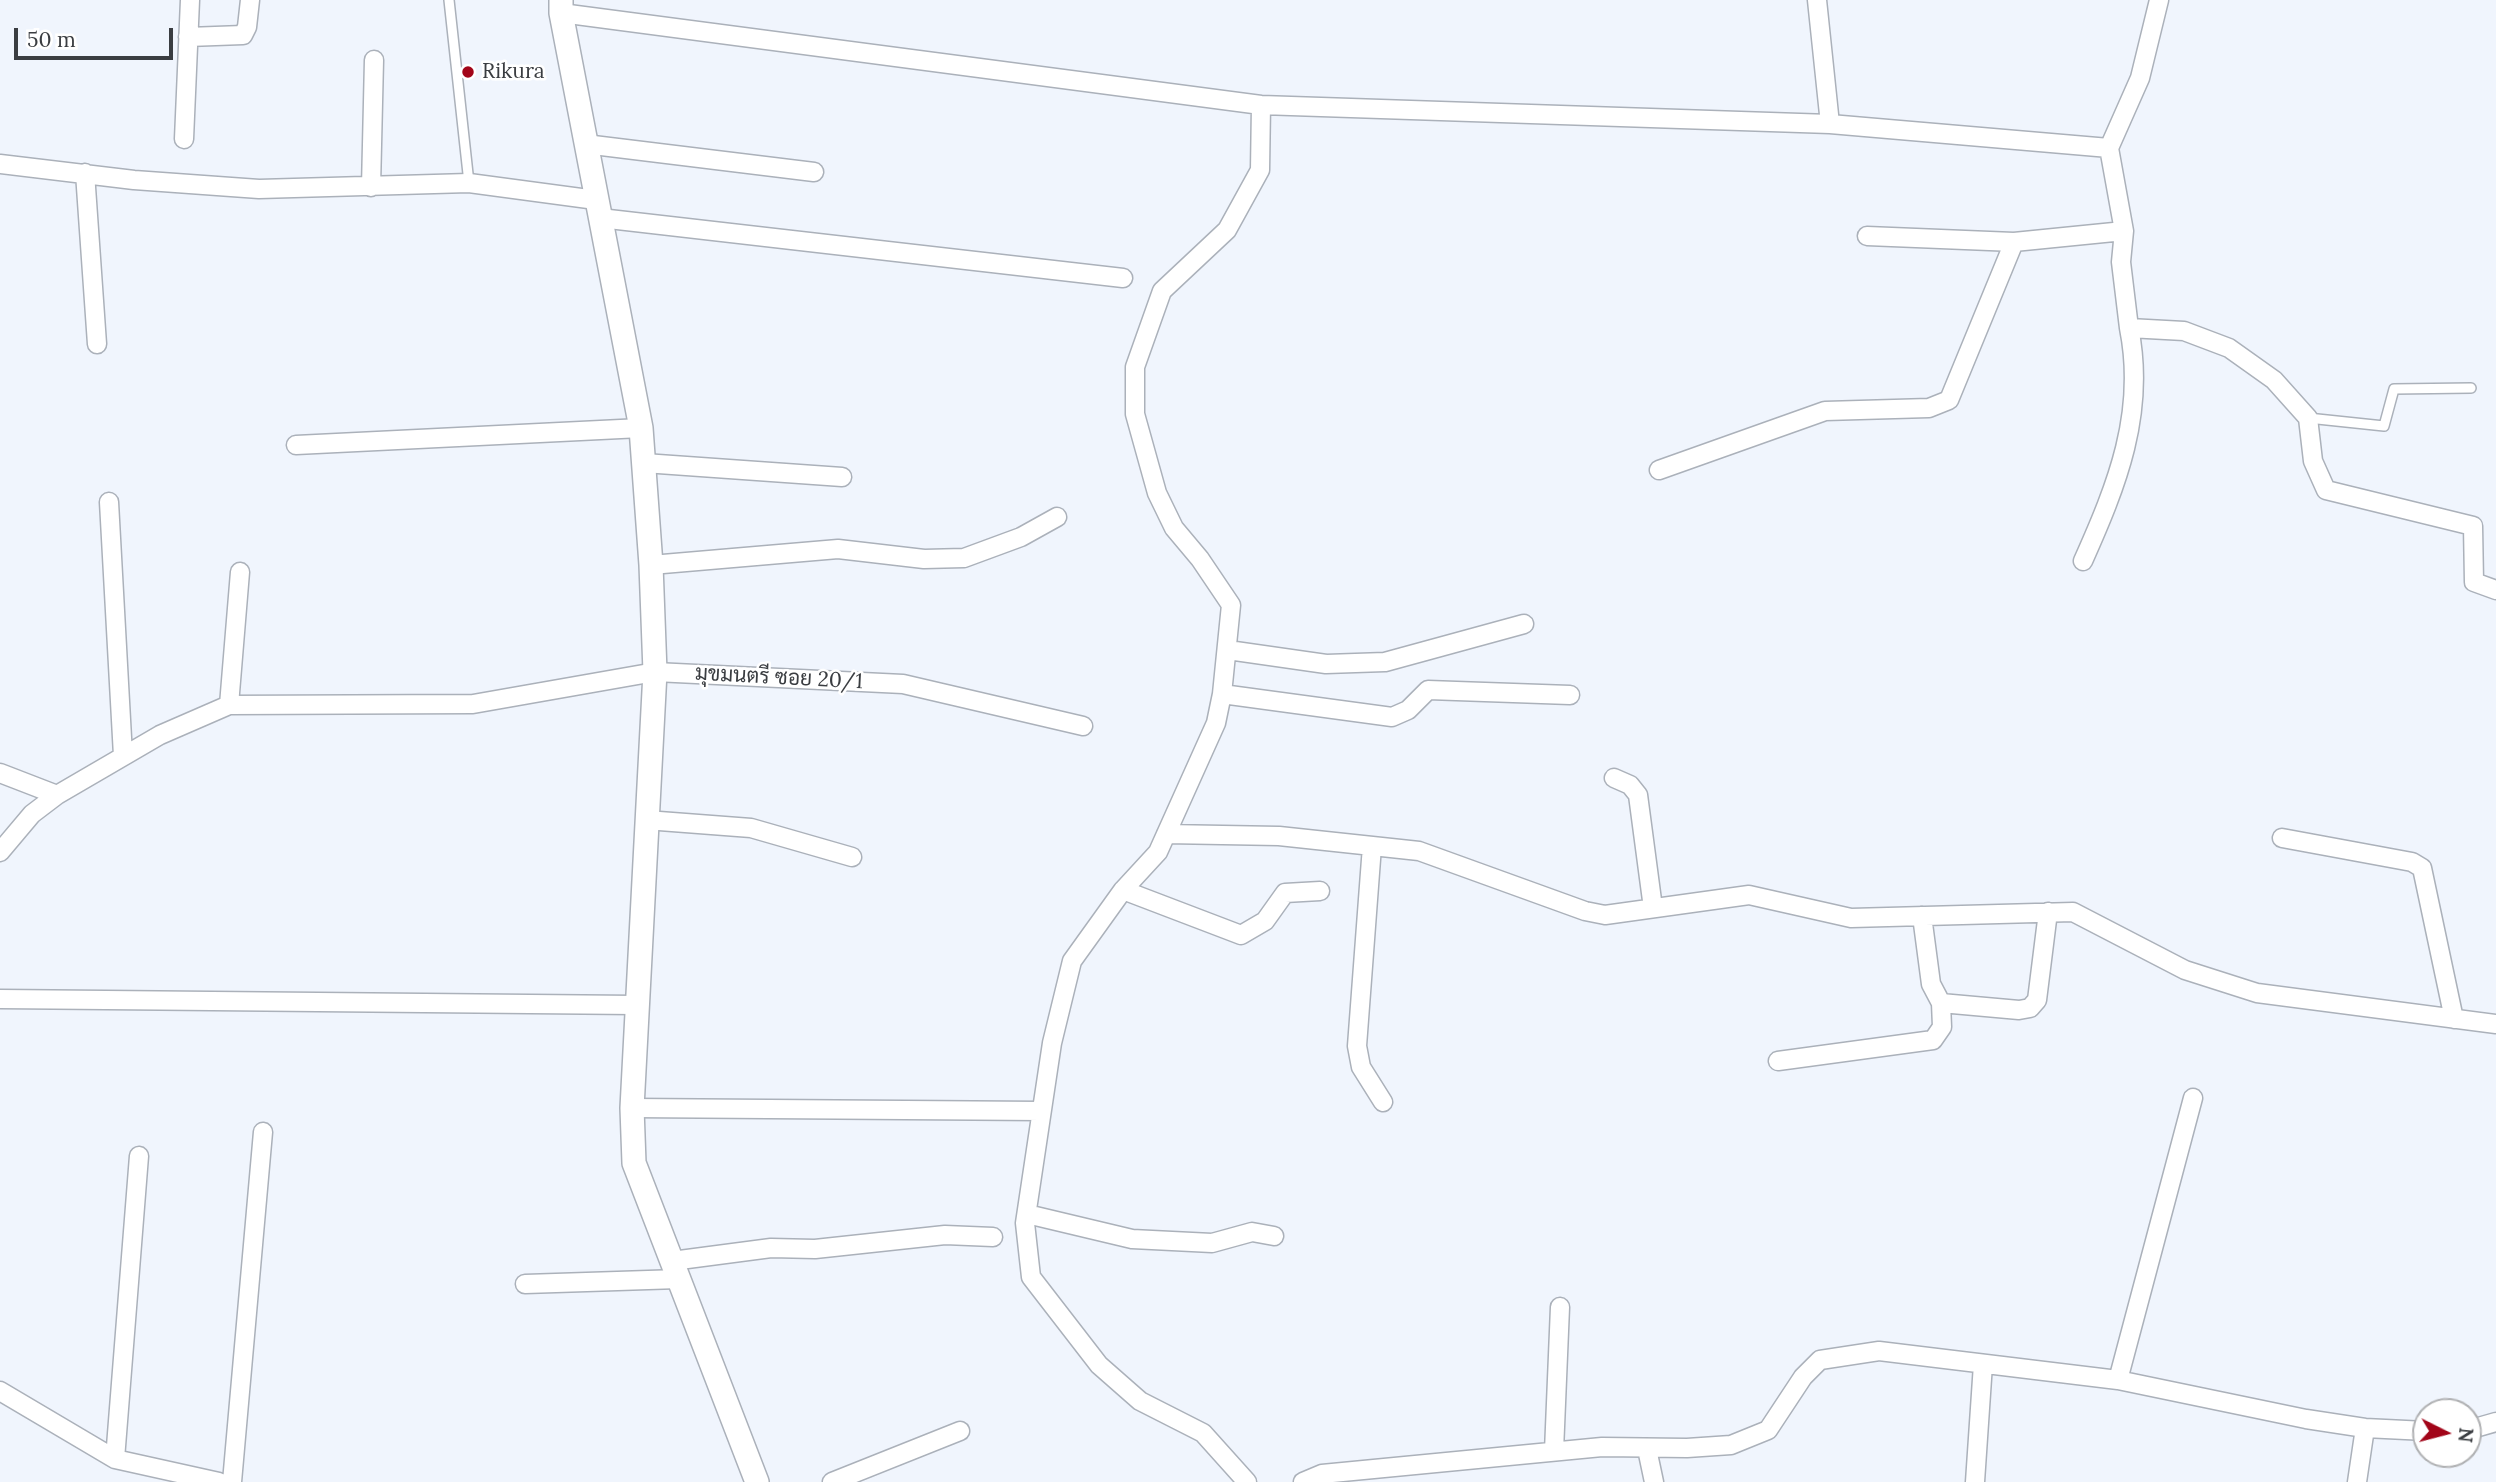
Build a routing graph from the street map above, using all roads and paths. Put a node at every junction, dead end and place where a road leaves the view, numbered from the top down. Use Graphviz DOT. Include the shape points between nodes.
graph roads {
  1 [pos="190,0"];
  2 [pos="250,0"];
  3 [pos="449,0"];
  4 [pos="1817,0"];
  5 [pos="2159,0"];
  6 [pos="561,6"];
  7 [pos="188,37"];
  8 [pos="374,60"];
  9 [pos="1261,105"];
  10 [pos="1830,124"];
  11 [pos="184,139"];
  12 [pos="585,144"];
  13 [pos="2109,148"];
  14 [pos="0,164"];
  15 [pos="814,172"];
  16 [pos="85,173"];
  17 [pos="469,183"];
  18 [pos="371,187"];
  19 [pos="598,209"];
  20 [pos="2124,231"];
  21 [pos="1867,236"];
  22 [pos="2014,242"];
  23 [pos="1123,278"];
  24 [pos="2129,328"];
  25 [pos="97,344"];
  26 [pos="2471,388"];
  27 [pos="2308,418"];
  28 [pos="641,428"];
  29 [pos="296,445"];
  30 [pos="644,463"];
  31 [pos="1659,470"];
  32 [pos="842,477"];
  33 [pos="108,502"];
  34 [pos="1057,517"];
  35 [pos="2083,561"];
  36 [pos="651,565"];
  37 [pos="240,572"];
  38 [pos="2496,590"];
  39 [pos="1524,624"];
  40 [pos="1228,650"];
  41 [pos="655,672"];
  42 [pos="1222,694"];
  43 [pos="1570,695"];
  44 [pos="229,705"];
  45 [pos="1083,726"];
  46 [pos="123,757"];
  47 [pos="0,773"];
  48 [pos="1614,778"];
  49 [pos="57,796"];
  50 [pos="646,820"];
  51 [pos="1166,834"];
  52 [pos="2282,838"];
  53 [pos="1372,846"];
  54 [pos="0,852"];
  55 [pos="852,857"];
  56 [pos="1123,890"];
  57 [pos="1320,891"];
  58 [pos="1653,908"];
  59 [pos="2048,912"];
  60 [pos="1922,916"];
  61 [pos="0,999"];
  62 [pos="1941,1003"];
  63 [pos="636,1005"];
  64 [pos="2454,1019"];
  65 [pos="2496,1024"];
  66 [pos="1778,1061"];
  67 [pos="2193,1098"];
  68 [pos="1383,1102"];
  69 [pos="632,1108"];
  70 [pos="1041,1111"];
  71 [pos="263,1132"];
  72 [pos="139,1156"];
  73 [pos="1027,1214"];
  74 [pos="1274,1236"];
  75 [pos="993,1237"];
  76 [pos="676,1270"];
  77 [pos="525,1284"];
  78 [pos="1560,1307"];
  79 [pos="1983,1364"];
  80 [pos="2118,1380"];
  81 [pos="0,1391"];
  82 [pos="2365,1428"];
  83 [pos="2412,1431"];
  84 [pos="960,1432"];
  85 [pos="1647,1449"];
  86 [pos="1554,1451"];
  87 [pos="115,1459"];
  88 [pos="219,1482"];
  89 [pos="232,1482"];
  90 [pos="757,1482"];
  91 [pos="832,1482"];
  92 [pos="1247,1482"];
  93 [pos="1303,1482"];
  94 [pos="1654,1482"];
  95 [pos="1975,1482"];
  96 [pos="2357,1482"];
  1 -- 7 [label="street"];
  2 -- 7 [label="street" via="243,35"];
  3 -- 17 [label="lane"];
  4 -- 10 [label="street"];
  5 -- 13 [label="street" via="2140,78"];
  6 -- 9 [label="street"];
  6 -- 12 [label="street"];
  7 -- 11 [label="street"];
  8 -- 18 [label="street"];
  9 -- 10 [label="street"];
  9 -- 40 [label="street" via="1260,170 1227,230 1162,291 1135,367 1135,414 1157,493 1174,528 1231,605"];
  10 -- 13 [label="street"];
  12 -- 15 [label="street"];
  12 -- 19 [label="street"];
  13 -- 20 [label="street"];
  14 -- 16 [label="street"];
  16 -- 18 [label="street" via="259,189"];
  16 -- 25 [label="street"];
  17 -- 18 [label="street"];
  17 -- 19 [label="street"];
  19 -- 23 [label="street"];
  19 -- 28 [label="street"];
  20 -- 22 [label="street"];
  20 -- 24 [label="street" via="2121,262"];
  21 -- 22 [label="street"];
  22 -- 31 [label="street" via="1949,400 1929,408 1825,411"];
  24 -- 27 [label="street" via="2185,331 2229,348 2274,380"];
  24 -- 35 [label="street" via="2136,397 2127,446 2114,491"];
  26 -- 27 [label="lane" via="2394,389 2384,426"];
  27 -- 38 [label="street" via="2313,461 2326,490 2473,526 2474,582"];
  28 -- 29 [label="street"];
  28 -- 30 [label="street"];
  30 -- 32 [label="street"];
  30 -- 36 [label="street"];
  33 -- 46 [label="street"];
  34 -- 36 [label="street" via="1021,537 964,558 924,559 838,549"];
  36 -- 41 [label="street"];
  37 -- 44 [label="street"];
  39 -- 40 [label="street" via="1384,662 1326,664"];
  40 -- 42 [label="street"];
  41 -- 44 [label="street, มุขมนตรี ซอย 20/1" via="473,704"];
  41 -- 45 [label="street, มุขมนตรี ซอย 20/1" via="903,684"];
  41 -- 50 [label="street"];
  42 -- 43 [label="street" via="1392,717 1402,715 1427,690"];
  42 -- 51 [label="street" via="1216,723"];
  44 -- 46 [label="street"];
  46 -- 49 [label="street"];
  47 -- 49 [label="street"];
  48 -- 58 [label="street" via="1630,785 1638,795"];
  49 -- 54 [label="street" via="32,814"];
  50 -- 55 [label="street" via="751,828"];
  50 -- 63 [label="street"];
  51 -- 53 [label="street" via="1279,836"];
  51 -- 56 [label="street" via="1158,852"];
  52 -- 64 [label="street" via="2412,862 2422,868"];
  53 -- 58 [label="street" via="1419,852 1585,911 1605,915"];
  53 -- 68 [label="street" via="1357,1046 1360,1067"];
  56 -- 57 [label="street" via="1241,935 1265,921 1286,894"];
  56 -- 70 [label="street" via="1072,961"];
  58 -- 60 [label="street" via="1749,895 1850,918"];
  59 -- 60 [label="street"];
  59 -- 62 [label="street" via="2037,1000 2030,1008"];
  59 -- 64 [label="street" via="2073,912 2185,970 2257,993"];
  60 -- 62 [label="street" via="1931,984"];
  61 -- 63 [label="street"];
  62 -- 66 [label="street" via="1941,1027 1933,1040"];
  63 -- 69 [label="street"];
  64 -- 65 [label="street"];
  67 -- 80 [label="street"];
  69 -- 70 [label="street"];
  69 -- 76 [label="street" via="634,1163"];
  70 -- 73 [label="street"];
  71 -- 89 [label="street"];
  72 -- 87 [label="street"];
  73 -- 74 [label="street" via="1132,1239 1212,1243 1252,1232"];
  73 -- 92 [label="street" via="1031,1277 1099,1365 1140,1401 1203,1433"];
  75 -- 76 [label="street" via="945,1235 815,1249 771,1248"];
  76 -- 77 [label="street"];
  76 -- 90 [label="street"];
  78 -- 86 [label="street"];
  79 -- 80 [label="street"];
  79 -- 85 [label="street" via="1879,1351 1820,1360 1803,1377 1768,1430 1731,1445"];
  79 -- 95 [label="street"];
  80 -- 82 [label="street"];
  81 -- 87 [label="street"];
  82 -- 83 [label="street"];
  82 -- 96 [label="street"];
  84 -- 91 [label="street"];
  85 -- 86 [label="street"];
  85 -- 94 [label="street"];
  86 -- 93 [label="street" via="1322,1474"];
  87 -- 88 [label="street"];
}
